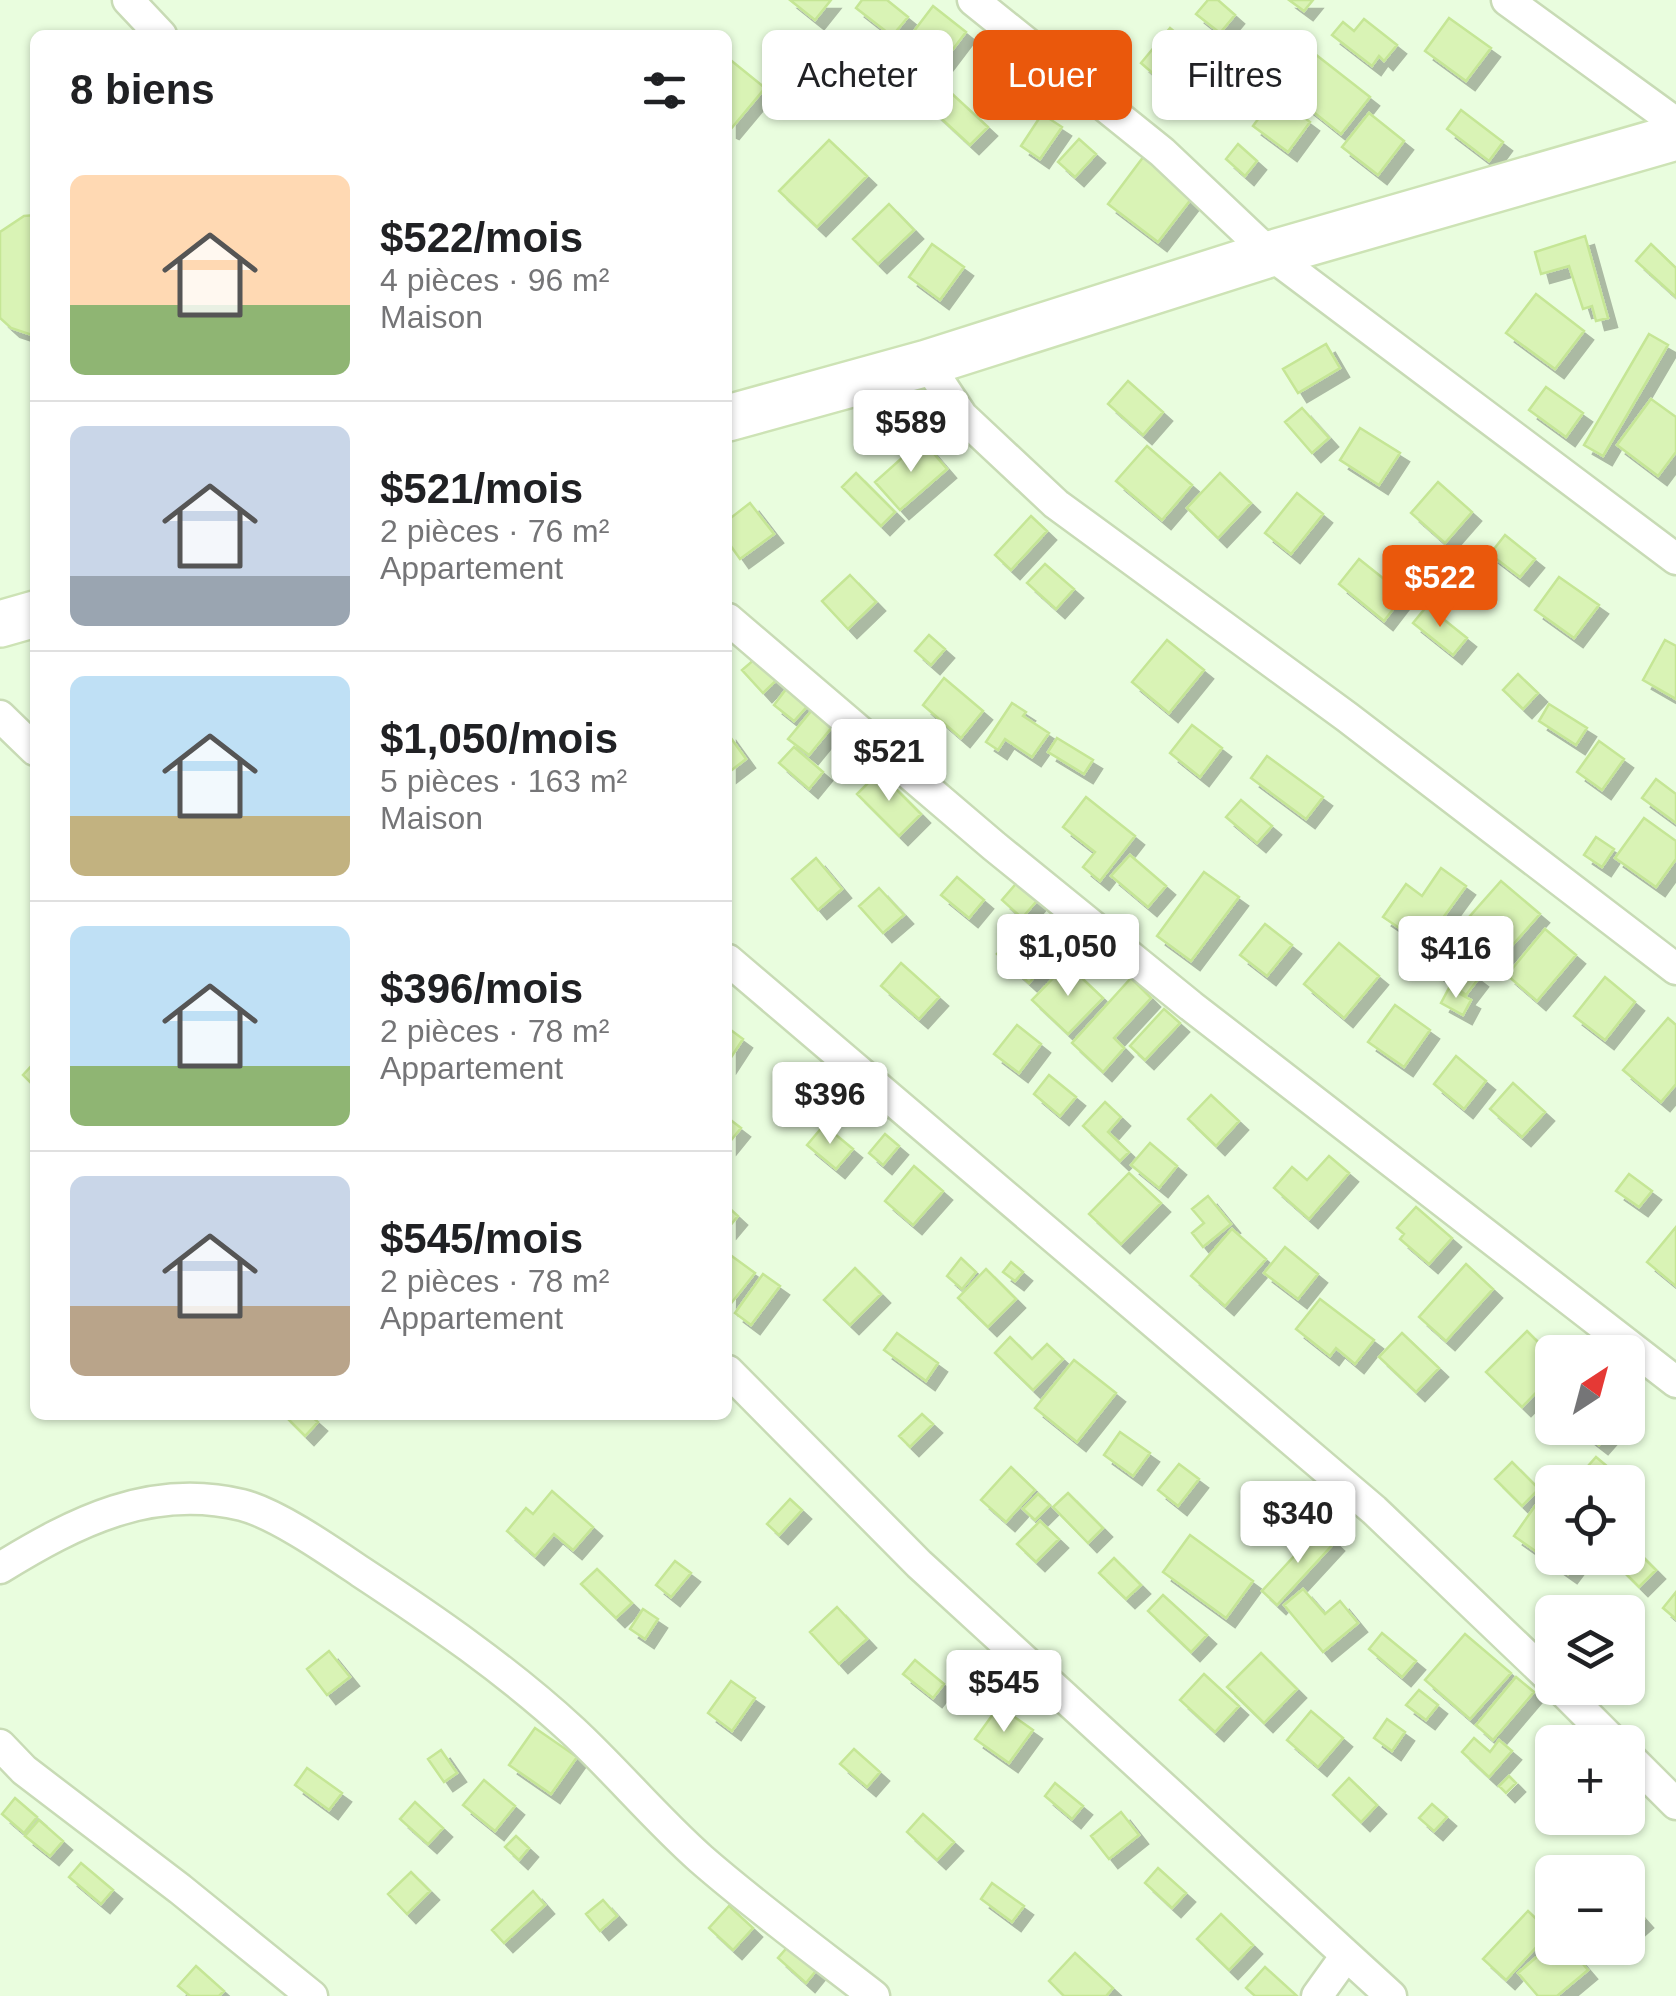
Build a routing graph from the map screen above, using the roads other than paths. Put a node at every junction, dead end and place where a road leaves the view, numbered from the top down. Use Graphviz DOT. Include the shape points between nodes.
graph roads {
  1 [pos="128,0"];
  2 [pos="973,0"];
  3 [pos="1507,0"];
  4 [pos="156,30"];
  5 [pos="1676,122"];
  6 [pos="1676,137"];
  7 [pos="1270,254"];
  8 [pos="927,363"];
  9 [pos="732,417"];
  10 [pos="1676,558"];
  11 [pos="30,615"];
  12 [pos="732,622"];
  13 [pos="0,624"];
  14 [pos="0,716"];
  15 [pos="30,745"];
  16 [pos="732,963"];
  17 [pos="1676,968"];
  18 [pos="732,1375"];
  19 [pos="1676,1382"];
  20 [pos="0,1568"];
  21 [pos="1535,1664"];
  22 [pos="1577,1705"];
  23 [pos="1597,1725"];
  24 [pos="0,1745"];
  25 [pos="1645,1773"];
  26 [pos="1676,1804"];
  27 [pos="1345,1957"];
  28 [pos="312,1996"];
  29 [pos="874,1996"];
  30 [pos="1316,1996"];
  31 [pos="1391,1996"];
  1 -- 4 [label="street"];
  2 -- 7 [label="street" via="1162,152"];
  3 -- 5 [label="street"];
  6 -- 7 [label="street"];
  7 -- 8 [label="street"];
  7 -- 10 [label="street"];
  8 -- 9 [label="street"];
  8 -- 17 [label="street" via="962,416 1056,504"];
  11 -- 13 [label="street"];
  12 -- 19 [label="street" via="1191,1006"];
  14 -- 15 [label="street"];
  16 -- 21 [label="street" via="1374,1510"];
  18 -- 27 [label="street" via="919,1564"];
  20 -- 29 [label="street" via="76,1526 136,1503 187,1498 244,1506 329,1551 515,1681 699,1857"];
  22 -- 23 [label="street"];
  24 -- 28 [label="street"];
  25 -- 26 [label="street"];
  27 -- 30 [label="street"];
  27 -- 31 [label="street"];
}
